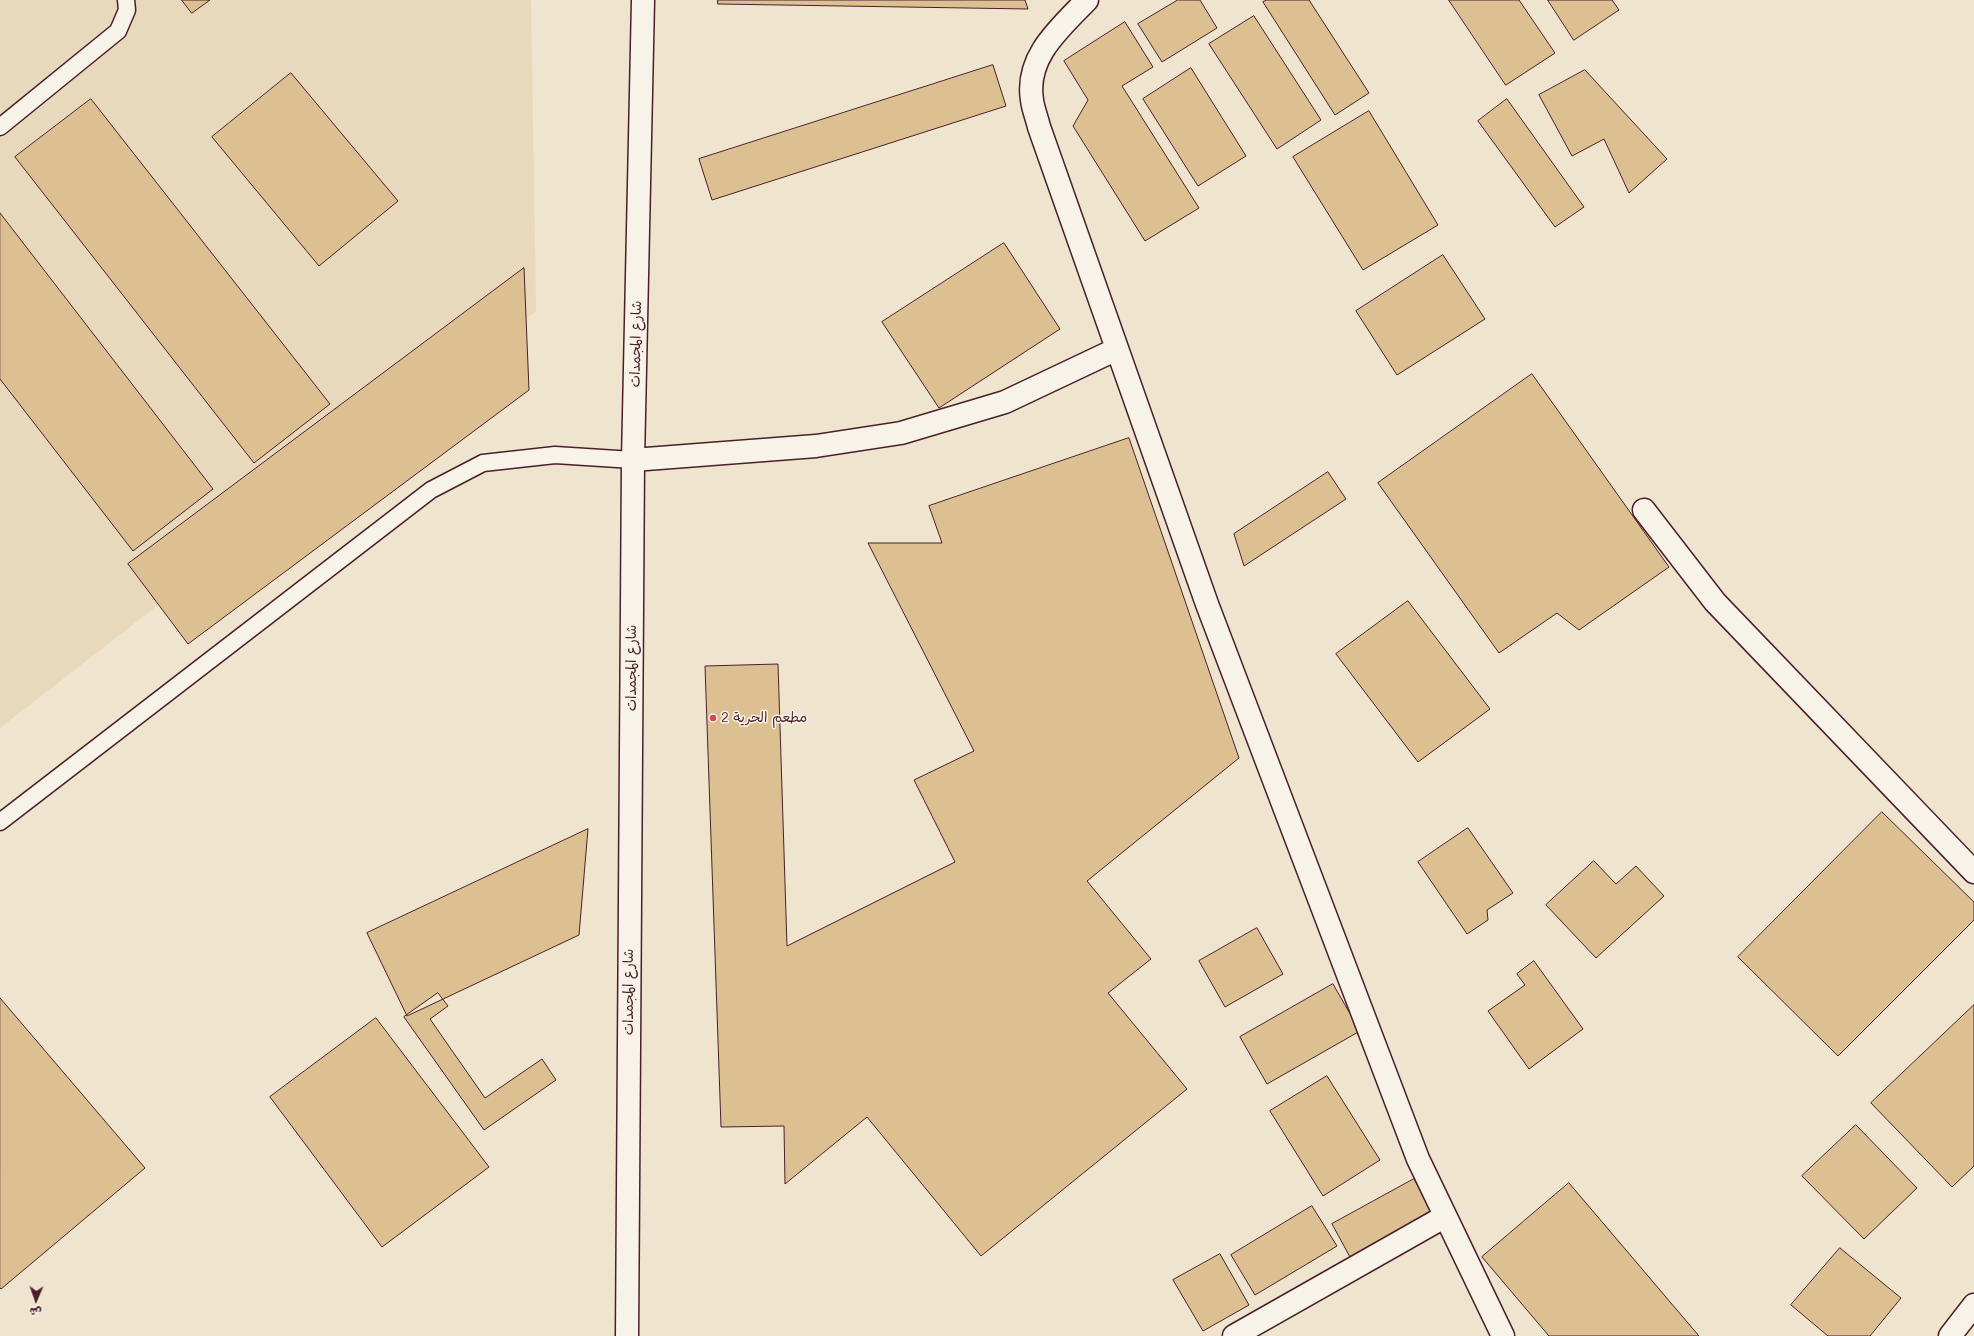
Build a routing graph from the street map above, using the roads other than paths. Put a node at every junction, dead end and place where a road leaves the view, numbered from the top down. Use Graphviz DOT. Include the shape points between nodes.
graph roads {
  1 [pos="126,0"];
  2 [pos="643,0"];
  3 [pos="1087,0"];
  4 [pos="0,127"];
  5 [pos="1117,349"];
  6 [pos="633,460"];
  7 [pos="1644,510"];
  8 [pos="0,822"];
  9 [pos="1974,872"];
  10 [pos="1444,1217"];
  11 [pos="1974,1305"];
  12 [pos="627,1336"];
  13 [pos="1234,1336"];
  14 [pos="1503,1336"];
  15 [pos="1950,1336"];
  1 -- 4 [label="lane" via="127,10 118,31"];
  2 -- 6 [label="street, شارع المجمدات"];
  3 -- 5 [label="street" via="1048,40 1033,69 1032,100"];
  5 -- 6 [label="street" via="1005,402 901,433 816,446"];
  5 -- 10 [label="street" via="1207,604 1418,1159"];
  6 -- 8 [label="lane" via="555,455 483,462 431,490"];
  6 -- 12 [label="street, شارع المجمدات"];
  7 -- 9 [label="street" via="1715,602"];
  10 -- 13 [label="street"];
  10 -- 14 [label="street"];
  11 -- 15 [label="street"];
}
